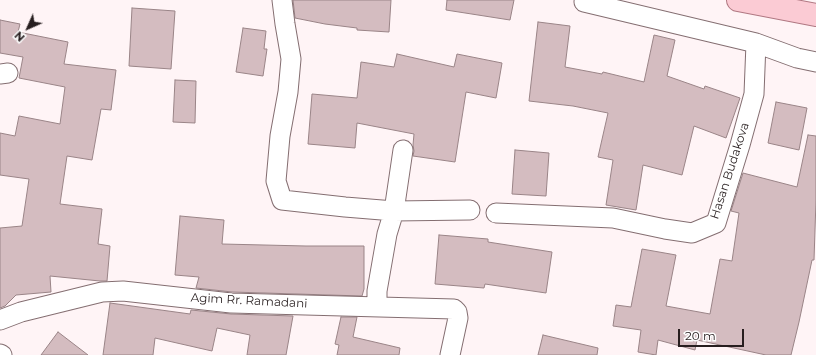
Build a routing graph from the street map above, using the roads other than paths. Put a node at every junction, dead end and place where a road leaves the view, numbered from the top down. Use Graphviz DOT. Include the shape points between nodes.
graph roads {
  1 [pos="282,0"];
  2 [pos="738,0"];
  3 [pos="584,2"];
  4 [pos="816,15"];
  5 [pos="756,43"];
  6 [pos="816,62"];
  7 [pos="403,150"];
  8 [pos="470,210"];
  9 [pos="394,211"];
  10 [pos="496,213"];
  11 [pos="377,307"];
  12 [pos="0,320"];
  13 [pos="450,355"];
  1 -- 9 [label="street" via="291,59 276,182 282,200"];
  2 -- 4 [label="main road"];
  3 -- 5 [label="street"];
  5 -- 6 [label="street"];
  5 -- 10 [label="street, Hasan Budakova" via="754,94 716,223 692,233 612,218"];
  7 -- 9 [label="street"];
  8 -- 9 [label="street"];
  9 -- 11 [label="street" via="387,234 377,290"];
  11 -- 12 [label="street, Agim Rr. Ramadani" via="231,303 123,291 102,292"];
  11 -- 13 [label="street, Agim Rr. Ramadani" via="454,309 458,318"];
}
